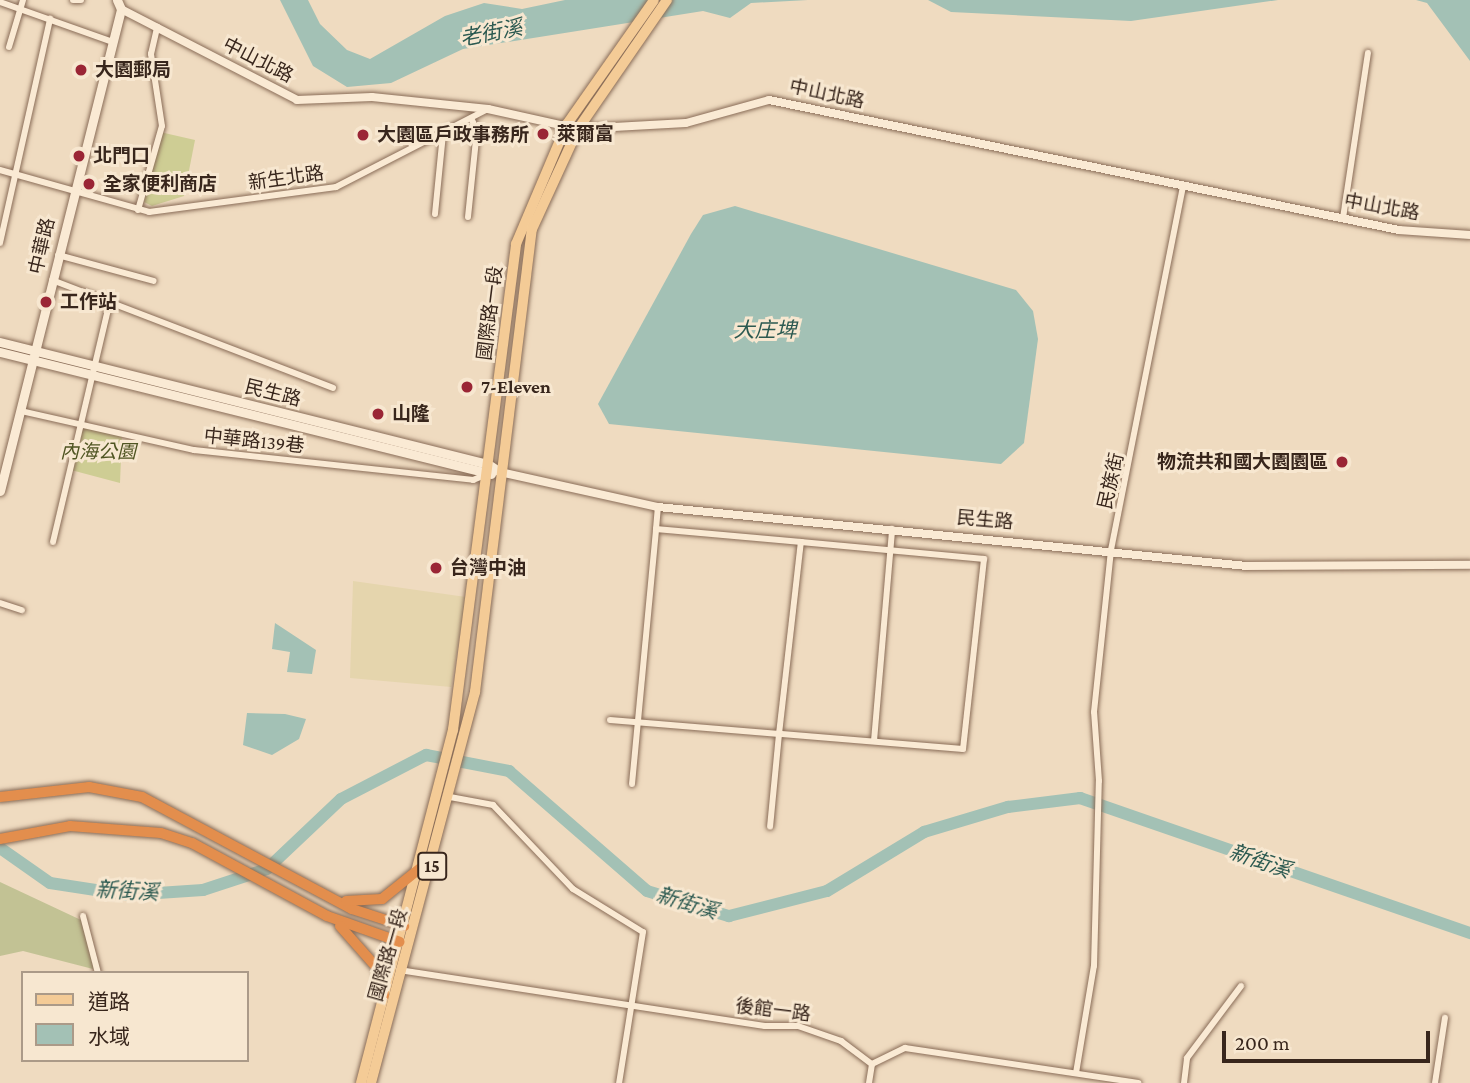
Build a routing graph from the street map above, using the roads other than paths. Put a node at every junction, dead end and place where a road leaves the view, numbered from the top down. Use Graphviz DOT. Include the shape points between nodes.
graph roads {
  1 [pos="23,0"];
  2 [pos="73,0"];
  3 [pos="81,0"];
  4 [pos="654,0"];
  5 [pos="667,0"];
  6 [pos="0,2"];
  7 [pos="119,5"];
  8 [pos="17,9"];
  9 [pos="50,19"];
  10 [pos="157,27"];
  11 [pos="110,41"];
  12 [pos="9,47"];
  13 [pos="1368,53"];
  14 [pos="607,73"];
  15 [pos="488,109"];
  16 [pos="472,120"];
  17 [pos="568,124"];
  18 [pos="578,129"];
  19 [pos="443,134"];
  20 [pos="0,170"];
  21 [pos="12,174"];
  22 [pos="1183,184"];
  23 [pos="72,194"];
  24 [pos="138,210"];
  25 [pos="435,214"];
  26 [pos="468,217"];
  27 [pos="1343,218"];
  28 [pos="1,233"];
  29 [pos="1470,235"];
  30 [pos="0,243"];
  31 [pos="58,255"];
  32 [pos="52,280"];
  33 [pos="154,281"];
  34 [pos="110,301"];
  35 [pos="0,342"];
  36 [pos="0,352"];
  37 [pos="35,356"];
  38 [pos="95,372"];
  39 [pos="333,388"];
  40 [pos="21,411"];
  41 [pos="82,424"];
  42 [pos="488,469"];
  43 [pos="500,472"];
  44 [pos="0,491"];
  45 [pos="658,507"];
  46 [pos="656,529"];
  47 [pos="892,529"];
  48 [pos="53,542"];
  49 [pos="801,542"];
  50 [pos="889,549"];
  51 [pos="1111,550"];
  52 [pos="1470,565"];
  53 [pos="0,603"];
  54 [pos="22,610"];
  55 [pos="610,720"];
  56 [pos="638,721"];
  57 [pos="779,734"];
  58 [pos="874,741"];
  59 [pos="632,784"];
  60 [pos="0,796"];
  61 [pos="450,797"];
  62 [pos="770,827"];
  63 [pos="0,839"];
  64 [pos="419,869"];
  65 [pos="336,900"];
  66 [pos="83,916"];
  67 [pos="327,916"];
  68 [pos="404,926"];
  69 [pos="412,934"];
  70 [pos="400,942"];
  71 [pos="397,969"];
  72 [pos="97,971"];
  73 [pos="1241,986"];
  74 [pos="384,995"];
  75 [pos="632,1005"];
  76 [pos="1446,1018"];
  77 [pos="872,1064"];
  78 [pos="1076,1073"];
  79 [pos="361,1083"];
  80 [pos="371,1083"];
  81 [pos="619,1083"];
  82 [pos="869,1083"];
  83 [pos="1138,1083"];
  84 [pos="1184,1083"];
  85 [pos="1435,1083"];
  1 -- 8 [label="street"];
  2 -- 3 [label="street"];
  4 -- 14 [label="main road, 15"];
  5 -- 14 [label="main road, 15"];
  6 -- 8 [label="street"];
  7 -- 10 [label="street, 中山北路"];
  7 -- 11 [label="main road, 中華路"];
  8 -- 9 [label="street"];
  8 -- 12 [label="street"];
  9 -- 11 [label="street"];
  9 -- 21 [label="street"];
  10 -- 15 [label="street, 中山北路" via="297,100 372,97"];
  10 -- 24 [label="street" via="151,54 162,126"];
  11 -- 23 [label="main road, 中華路"];
  13 -- 27 [label="street"];
  14 -- 17 [label="main road, 國際路一段 / 15"];
  14 -- 18 [label="main road, 國際路一段 / 15"];
  15 -- 16 [label="street, 新生北路"];
  15 -- 17 [label="street, 中山北路"];
  16 -- 19 [label="street, 新生北路"];
  16 -- 26 [label="street" via="477,130"];
  17 -- 18 [label="street, 中山北路"];
  17 -- 42 [label="main road, 國際路一段 / 15" via="516,244"];
  18 -- 22 [label="street, 中山北路" via="686,123 769,100"];
  18 -- 43 [label="main road, 國際路一段 / 15" via="532,229"];
  19 -- 24 [label="street, 新生北路" via="322,190"];
  19 -- 25 [label="street"];
  20 -- 21 [label="street, 新生北路"];
  21 -- 23 [label="street, 新生北路"];
  21 -- 28 [label="street"];
  22 -- 27 [label="street, 中山北路"];
  22 -- 51 [label="street, 民族街"];
  23 -- 24 [label="street, 新生北路"];
  23 -- 31 [label="main road, 中華路"];
  27 -- 29 [label="street, 中山北路"];
  28 -- 30 [label="street"];
  31 -- 32 [label="main road, 中華路"];
  31 -- 33 [label="street"];
  32 -- 34 [label="street"];
  32 -- 37 [label="main road, 中華路"];
  34 -- 38 [label="street"];
  34 -- 39 [label="street"];
  35 -- 37 [label="main road"];
  36 -- 37 [label="main road"];
  37 -- 38 [label="main road, 民生路"];
  37 -- 40 [label="main road, 中華路"];
  38 -- 41 [label="street"];
  38 -- 42 [label="main road, 民生路"];
  40 -- 41 [label="street, 中華路139巷"];
  40 -- 44 [label="main road, 中華路"];
  41 -- 42 [label="street, 中華路139巷" via="194,450 473,480"];
  41 -- 48 [label="street"];
  42 -- 43 [label="main road, 民生路"];
  42 -- 64 [label="main road, 國際路一段 / 15" via="457,707"];
  43 -- 45 [label="street, 民生路"];
  43 -- 61 [label="main road, 國際路一段 / 15" via="470,713"];
  45 -- 46 [label="street"];
  45 -- 47 [label="street, 民生路"];
  46 -- 49 [label="street"];
  46 -- 56 [label="street"];
  47 -- 50 [label="street"];
  47 -- 51 [label="street, 民生路"];
  49 -- 50 [label="street"];
  49 -- 57 [label="street"];
  50 -- 58 [label="street"];
  50 -- 58 [label="street" via="984,559 962,749"];
  51 -- 52 [label="street, 民生路" via="1247,566"];
  51 -- 78 [label="street, 民族街" via="1094,712 1098,786 1094,966"];
  53 -- 54 [label="street"];
  55 -- 56 [label="street"];
  56 -- 57 [label="street"];
  56 -- 59 [label="street"];
  57 -- 58 [label="street"];
  57 -- 62 [label="street"];
  60 -- 65 [label="highway" via="89,787 142,797"];
  61 -- 69 [label="main road, 國際路一段 / 15"];
  61 -- 75 [label="street" via="493,805 573,889 643,932"];
  63 -- 67 [label="highway" via="70,826 161,833"];
  64 -- 65 [label="highway" via="382,899"];
  64 -- 68 [label="main road, 國際路一段 / 15"];
  65 -- 68 [label="highway"];
  66 -- 72 [label="street"];
  67 -- 70 [label="highway"];
  67 -- 74 [label="highway" via="372,960"];
  68 -- 69 [label="main road"];
  68 -- 70 [label="main road, 國際路一段 / 15"];
  69 -- 70 [label="main road"];
  69 -- 71 [label="main road, 國際路一段 / 15"];
  70 -- 71 [label="main road, 國際路一段 / 15"];
  71 -- 74 [label="main road, 國際路一段 / 15"];
  71 -- 75 [label="street, 後館一路"];
  71 -- 80 [label="main road, 國際路一段 / 15"];
  73 -- 84 [label="street" via="1187,1058"];
  74 -- 79 [label="main road, 國際路一段 / 15"];
  75 -- 77 [label="street, 後館一路" via="818,1031"];
  75 -- 81 [label="street"];
  76 -- 85 [label="street"];
  77 -- 78 [label="street" via="905,1048"];
  77 -- 82 [label="street"];
  78 -- 83 [label="street"];
}
